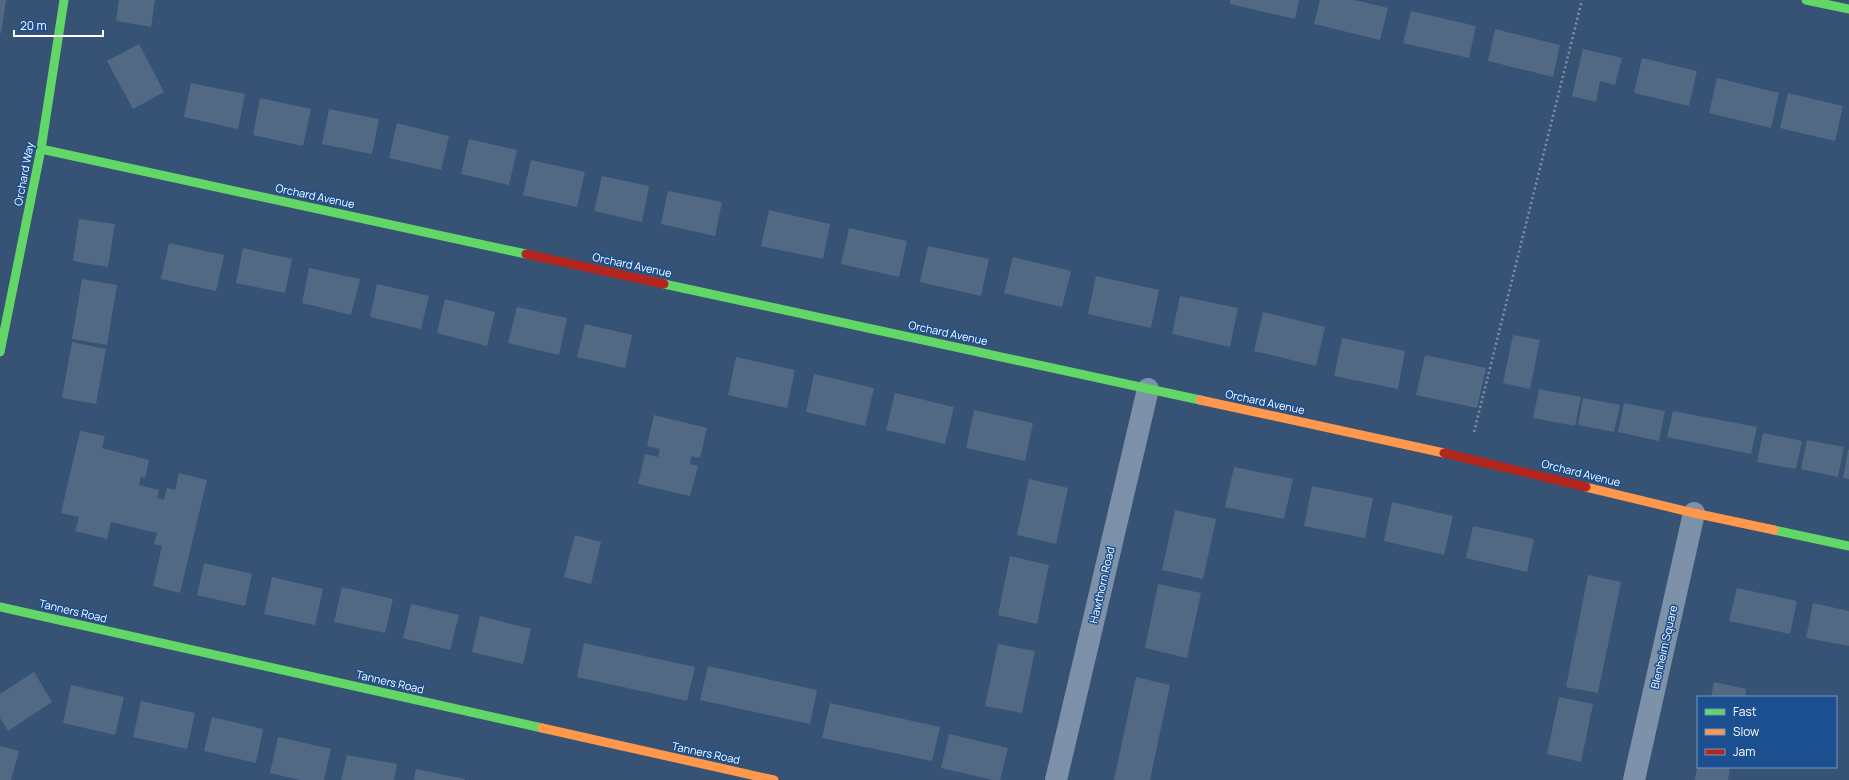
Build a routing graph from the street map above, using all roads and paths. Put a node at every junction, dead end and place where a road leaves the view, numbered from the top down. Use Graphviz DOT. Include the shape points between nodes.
graph roads {
  1 [pos="64,0"];
  2 [pos="1582,0"];
  3 [pos="1806,0"];
  4 [pos="1849,9"];
  5 [pos="41,149"];
  6 [pos="0,352"];
  7 [pos="1148,389"];
  8 [pos="1467,458"];
  9 [pos="1694,513"];
  10 [pos="1849,546"];
  11 [pos="0,607"];
  12 [pos="742,776"];
  13 [pos="774,780"];
  14 [pos="1056,780"];
  15 [pos="1634,780"];
  1 -- 5 [label="street, Orchard Way"];
  2 -- 8 [label="path"];
  3 -- 4 [label="street"];
  5 -- 6 [label="street, Orchard Way"];
  5 -- 7 [label="street, Orchard Avenue"];
  7 -- 8 [label="street, Orchard Avenue"];
  7 -- 14 [label="street, Hawthorn Road"];
  8 -- 9 [label="street, Orchard Avenue"];
  9 -- 10 [label="street, Orchard Avenue"];
  9 -- 15 [label="street, Blenheim Square"];
  11 -- 12 [label="street, Tanners Road"];
  12 -- 13 [label="street, Tanners Road"];
}
